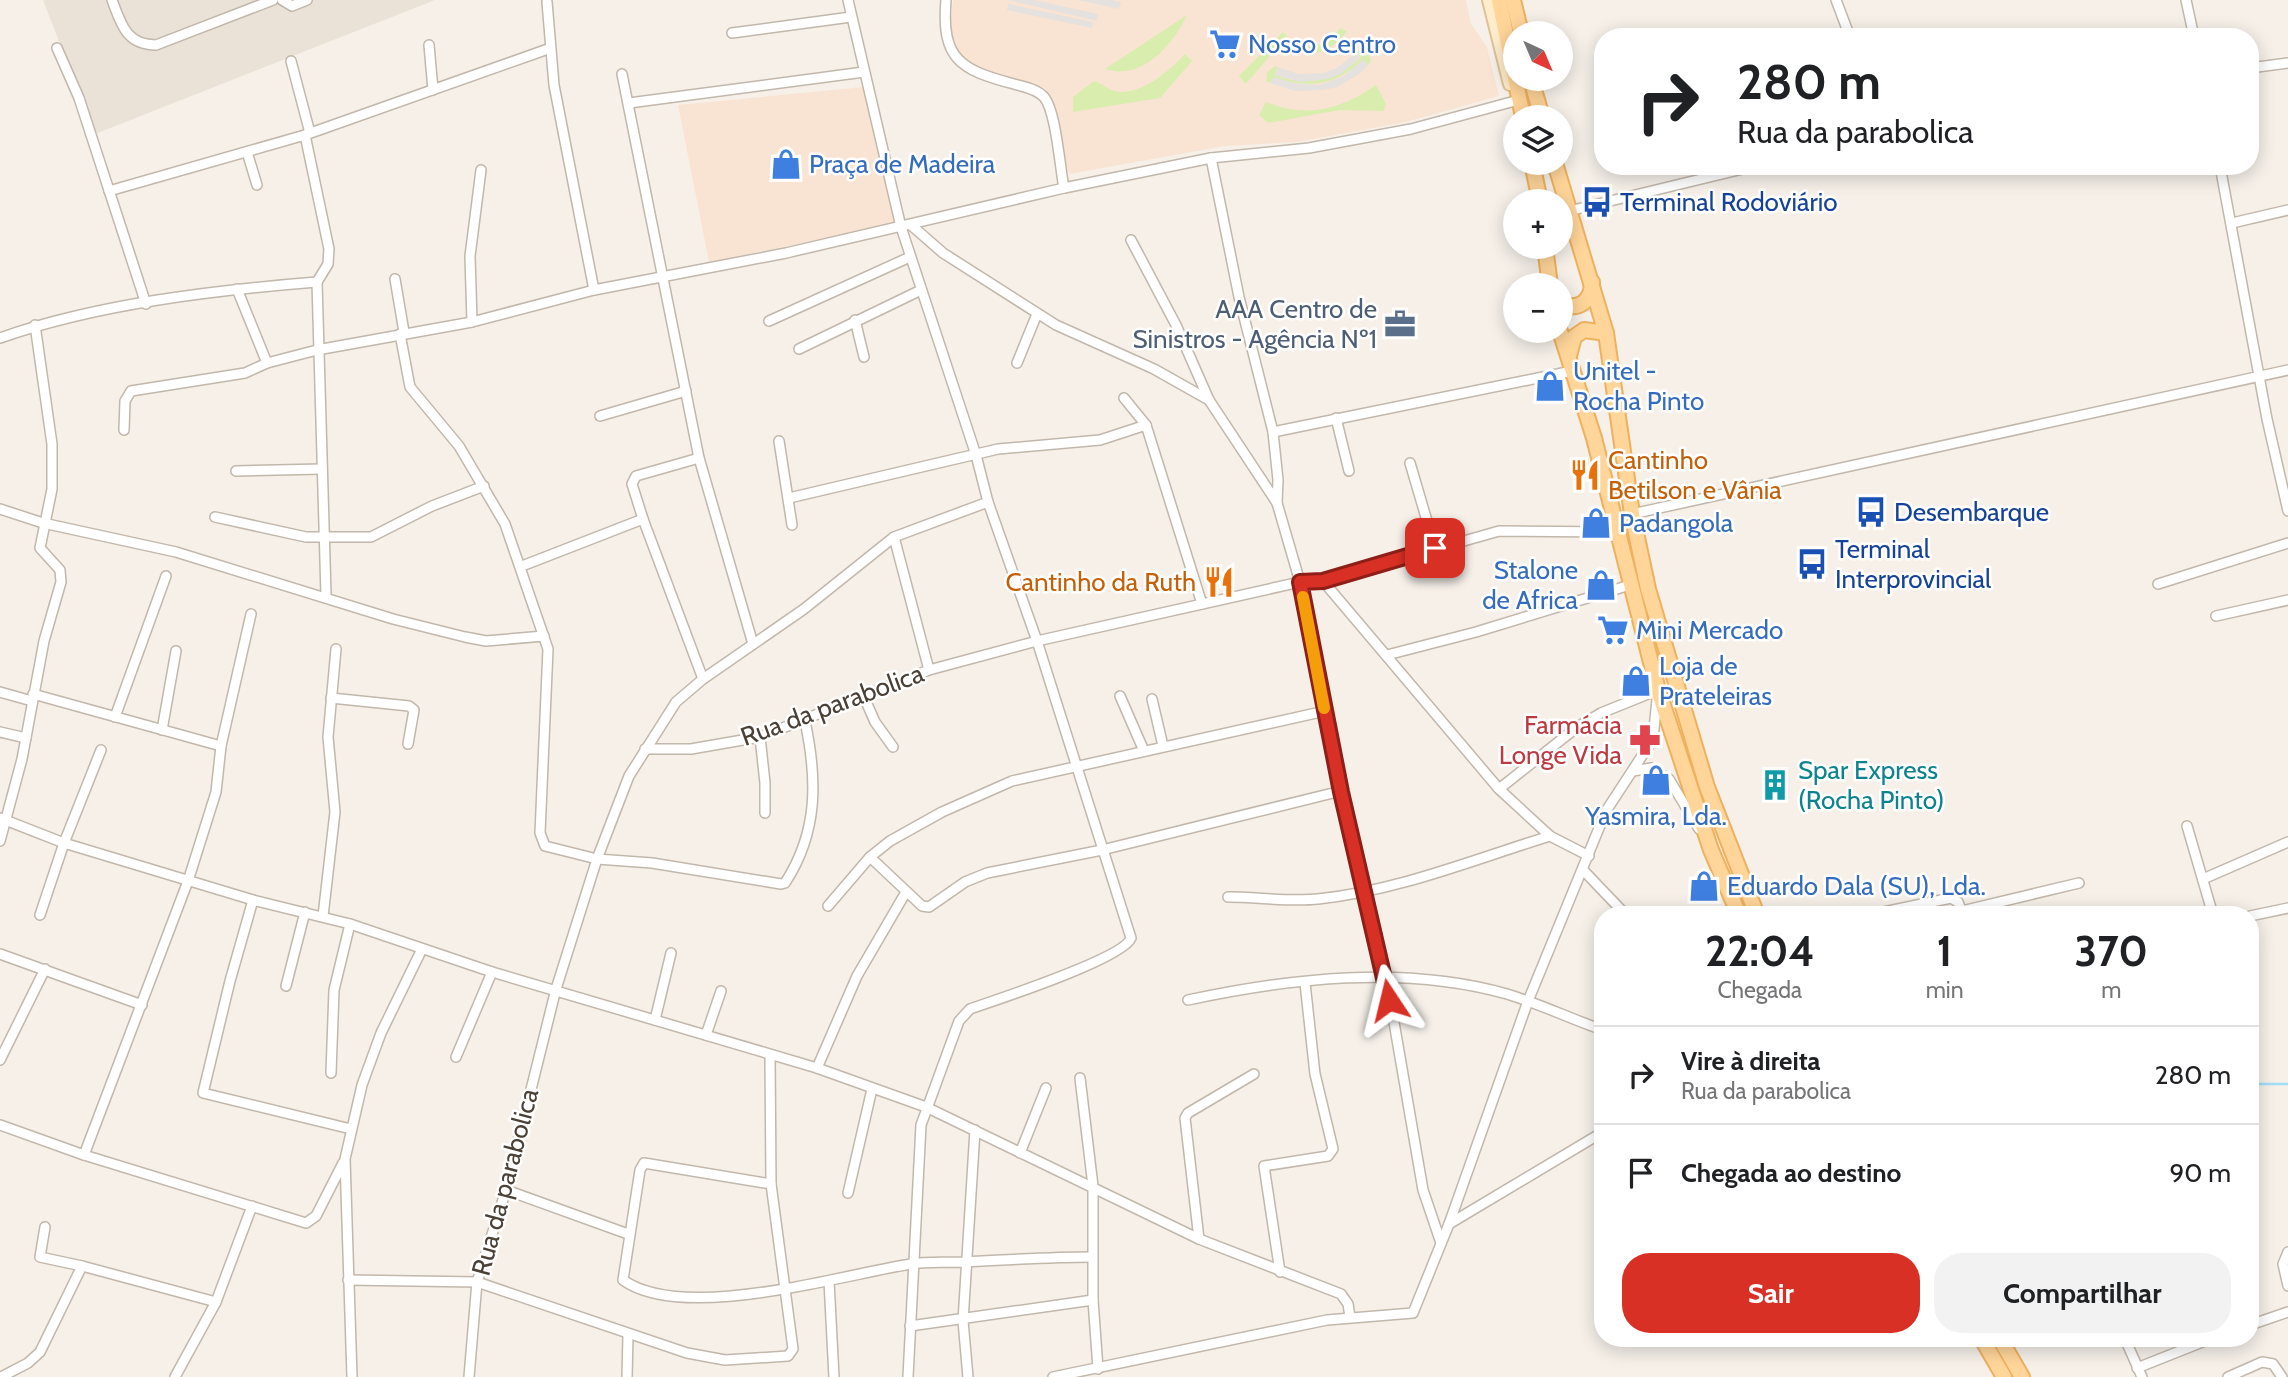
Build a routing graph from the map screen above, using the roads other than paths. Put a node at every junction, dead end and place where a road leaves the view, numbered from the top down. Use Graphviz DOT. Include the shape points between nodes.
graph roads {
  1 [pos="112,0"];
  2 [pos="273,0"];
  3 [pos="282,0"];
  4 [pos="307,0"];
  5 [pos="848,0"];
  6 [pos="946,0"];
  7 [pos="1489,0"];
  8 [pos="1499,0"];
  9 [pos="1513,0"];
  10 [pos="1836,0"];
  11 [pos="2189,1"];
  12 [pos="547,2"];
  13 [pos="851,17"];
  14 [pos="1518,21"];
  15 [pos="1847,28"];
  16 [pos="2193,28"];
  17 [pos="732,33"];
  18 [pos="429,45"];
  19 [pos="57,48"];
  20 [pos="548,49"];
  21 [pos="291,61"];
  22 [pos="2288,63"];
  23 [pos="2259,67"];
  24 [pos="864,72"];
  25 [pos="622,74"];
  26 [pos="433,90"];
  27 [pos="1515,101"];
  28 [pos="629,103"];
  29 [pos="1517,105"];
  30 [pos="1520,105"];
  31 [pos="307,134"];
  32 [pos="247,152"];
  33 [pos="1211,158"];
  34 [pos="481,170"];
  35 [pos="1718,175"];
  36 [pos="2222,175"];
  37 [pos="257,185"];
  38 [pos="1064,188"];
  39 [pos="109,191"];
  40 [pos="1573,210"];
  41 [pos="2288,210"];
  42 [pos="1573,223"];
  43 [pos="2232,223"];
  44 [pos="911,225"];
  45 [pos="901,227"];
  46 [pos="1131,240"];
  47 [pos="911,257"];
  48 [pos="661,276"];
  49 [pos="395,279"];
  50 [pos="1592,280"];
  51 [pos="317,282"];
  52 [pos="237,289"];
  53 [pos="594,290"];
  54 [pos="921,290"];
  55 [pos="146,304"];
  56 [pos="1573,306"];
  57 [pos="1037,313"];
  58 [pos="855,320"];
  59 [pos="769,321"];
  60 [pos="472,322"];
  61 [pos="35,325"];
  62 [pos="402,333"];
  63 [pos="1606,333"];
  64 [pos="0,338"];
  65 [pos="1564,343"];
  66 [pos="799,349"];
  67 [pos="317,350"];
  68 [pos="864,358"];
  69 [pos="267,363"];
  70 [pos="1017,363"];
  71 [pos="1570,365"];
  72 [pos="2288,370"];
  73 [pos="2260,377"];
  74 [pos="686,391"];
  75 [pos="1124,398"];
  76 [pos="1209,400"];
  77 [pos="600,416"];
  78 [pos="1336,418"];
  79 [pos="1146,425"];
  80 [pos="124,430"];
  81 [pos="1273,432"];
  82 [pos="779,441"];
  83 [pos="976,455"];
  84 [pos="699,458"];
  85 [pos="1410,463"];
  86 [pos="322,469"];
  87 [pos="236,471"];
  88 [pos="1349,471"];
  89 [pos="484,486"];
  90 [pos="789,498"];
  91 [pos="988,502"];
  92 [pos="1277,503"];
  93 [pos="0,509"];
  94 [pos="2288,511"];
  95 [pos="1632,514"];
  96 [pos="215,517"];
  97 [pos="643,519"];
  98 [pos="43,523"];
  99 [pos="792,525"];
  100 [pos="1616,532"];
  101 [pos="894,537"];
  102 [pos="326,538"];
  103 [pos="2288,543"];
  104 [pos="1435,548"];
  105 [pos="522,566"];
  106 [pos="166,576"];
  107 [pos="1323,581"];
  108 [pos="1300,582"];
  109 [pos="2158,584"];
  110 [pos="1630,585"];
  111 [pos="326,596"];
  112 [pos="2288,600"];
  113 [pos="1202,604"];
  114 [pos="251,614"];
  115 [pos="2216,616"];
  116 [pos="544,636"];
  117 [pos="1037,640"];
  118 [pos="753,645"];
  119 [pos="336,649"];
  120 [pos="176,651"];
  121 [pos="1387,655"];
  122 [pos="929,670"];
  123 [pos="703,679"];
  124 [pos="1658,690"];
  125 [pos="0,692"];
  126 [pos="1120,696"];
  127 [pos="864,697"];
  128 [pos="32,698"];
  129 [pos="331,698"];
  130 [pos="1152,699"];
  131 [pos="1325,711"];
  132 [pos="115,716"];
  133 [pos="805,721"];
  134 [pos="162,730"];
  135 [pos="0,732"];
  136 [pos="760,737"];
  137 [pos="26,738"];
  138 [pos="408,744"];
  139 [pos="221,746"];
  140 [pos="1163,746"];
  141 [pos="893,747"];
  142 [pos="645,749"];
  143 [pos="101,750"];
  144 [pos="1143,751"];
  145 [pos="1076,766"];
  146 [pos="1632,772"];
  147 [pos="1499,789"];
  148 [pos="1341,792"];
  149 [pos="765,813"];
  150 [pos="4,818"];
  151 [pos="2187,826"];
  152 [pos="1550,836"];
  153 [pos="0,841"];
  154 [pos="2288,842"];
  155 [pos="64,843"];
  156 [pos="1101,850"];
  157 [pos="1711,850"];
  158 [pos="1589,856"];
  159 [pos="870,857"];
  160 [pos="597,859"];
  161 [pos="1584,871"];
  162 [pos="2203,879"];
  163 [pos="188,881"];
  164 [pos="2079,883"];
  165 [pos="1364,891"];
  166 [pos="906,892"];
  167 [pos="1228,897"];
  168 [pos="253,900"];
  169 [pos="828,906"];
  170 [pos="1617,906"];
  171 [pos="1735,906"];
  172 [pos="1753,906"];
  173 [pos="1912,906"];
  174 [pos="1960,906"];
  175 [pos="1990,906"];
  176 [pos="2210,906"];
  177 [pos="2288,908"];
  178 [pos="305,912"];
  179 [pos="2259,914"];
  180 [pos="40,915"];
  181 [pos="323,916"];
  182 [pos="350,924"];
  183 [pos="422,949"];
  184 [pos="671,953"];
  185 [pos="0,954"];
  186 [pos="45,969"];
  187 [pos="492,972"];
  188 [pos="1385,976"];
  189 [pos="1305,983"];
  190 [pos="286,986"];
  191 [pos="556,989"];
  192 [pos="721,991"];
  193 [pos="1188,1000"];
  194 [pos="1528,1001"];
  195 [pos="142,1005"];
  196 [pos="655,1020"];
  197 [pos="1594,1027"];
  198 [pos="706,1035"];
  199 [pos="770,1056"];
  200 [pos="456,1058"];
  201 [pos="0,1060"];
  202 [pos="817,1068"];
  203 [pos="331,1073"];
  204 [pos="1254,1074"];
  205 [pos="1080,1078"];
  206 [pos="1046,1088"];
  207 [pos="872,1089"];
  208 [pos="926,1107"];
  209 [pos="0,1125"];
  210 [pos="351,1129"];
  211 [pos="975,1130"];
  212 [pos="1594,1137"];
  213 [pos="1020,1153"];
  214 [pos="84,1155"];
  215 [pos="345,1159"];
  216 [pos="772,1184"];
  217 [pos="1093,1186"];
  218 [pos="506,1190"];
  219 [pos="848,1193"];
  220 [pos="252,1206"];
  221 [pos="1449,1224"];
  222 [pos="45,1227"];
  223 [pos="628,1234"];
  224 [pos="1199,1239"];
  225 [pos="1441,1243"];
  226 [pos="2288,1252"];
  227 [pos="1092,1257"];
  228 [pos="965,1262"];
  229 [pos="913,1263"];
  230 [pos="82,1266"];
  231 [pos="1280,1272"];
  232 [pos="348,1280"];
  233 [pos="829,1281"];
  234 [pos="477,1282"];
  235 [pos="2288,1286"];
  236 [pos="783,1289"];
  237 [pos="1093,1300"];
  238 [pos="216,1302"];
  239 [pos="2288,1312"];
  240 [pos="1350,1317"];
  241 [pos="964,1321"];
  242 [pos="2259,1322"];
  243 [pos="910,1326"];
  244 [pos="628,1335"];
  245 [pos="1987,1347"];
  246 [pos="2005,1347"];
  247 [pos="2128,1347"];
  248 [pos="2190,1347"];
  249 [pos="2137,1368"];
  250 [pos="1098,1369"];
  251 [pos="1,1377"];
  252 [pos="175,1377"];
  253 [pos="352,1377"];
  254 [pos="469,1377"];
  255 [pos="627,1377"];
  256 [pos="834,1377"];
  257 [pos="908,1377"];
  258 [pos="968,1377"];
  259 [pos="1053,1377"];
  260 [pos="2004,1377"];
  261 [pos="2022,1377"];
  262 [pos="2142,1377"];
  263 [pos="2228,1377"];
  264 [pos="2282,1377"];
  1 -- 2 [label="street" via="124,32 143,45 156,45"];
  3 -- 4 [label="street" via="292,6"];
  5 -- 13 [label="street"];
  6 -- 38 [label="street" via="943,30 965,65 982,77 1035,90 1044,97"];
  7 -- 27 [label="main road"];
  8 -- 30 [label="main road"];
  9 -- 14 [label="main road"];
  10 -- 15 [label="street"];
  11 -- 16 [label="street"];
  12 -- 20 [label="street"];
  13 -- 17 [label="street"];
  13 -- 24 [label="street"];
  18 -- 26 [label="street"];
  19 -- 39 [label="street" via="79,98"];
  20 -- 26 [label="street"];
  20 -- 53 [label="street"];
  21 -- 31 [label="street"];
  22 -- 23 [label="street"];
  24 -- 28 [label="street"];
  24 -- 45 [label="street"];
  25 -- 28 [label="street"];
  26 -- 31 [label="street"];
  27 -- 29 [label="main road"];
  27 -- 33 [label="street" via="1411,129 1309,148"];
  28 -- 48 [label="street"];
  31 -- 32 [label="street"];
  31 -- 51 [label="street" via="329,242 327,264"];
  32 -- 37 [label="street"];
  32 -- 39 [label="street"];
  33 -- 38 [label="street"];
  33 -- 81 [label="street"];
  34 -- 60 [label="street" via="470,256"];
  35 -- 40 [label="street"];
  36 -- 43 [label="street"];
  38 -- 44 [label="street"];
  39 -- 55 [label="street"];
  41 -- 43 [label="street"];
  42 -- 50 [label="main road"];
  43 -- 73 [label="street"];
  44 -- 45 [label="street"];
  44 -- 57 [label="street" via="936,248"];
  45 -- 47 [label="street"];
  45 -- 48 [label="street"];
  46 -- 76 [label="street"];
  47 -- 54 [label="street"];
  47 -- 59 [label="street"];
  48 -- 53 [label="street"];
  48 -- 74 [label="street"];
  49 -- 62 [label="street"];
  50 -- 56 [label="main road" via="1591,293 1583,304"];
  50 -- 63 [label="main road"];
  51 -- 52 [label="street"];
  51 -- 67 [label="street"];
  52 -- 55 [label="street"];
  52 -- 69 [label="street"];
  53 -- 60 [label="street"];
  54 -- 58 [label="street"];
  54 -- 83 [label="street"];
  55 -- 61 [label="street"];
  57 -- 70 [label="street"];
  57 -- 76 [label="street"];
  58 -- 66 [label="street"];
  58 -- 68 [label="street"];
  60 -- 62 [label="street"];
  61 -- 64 [label="street"];
  61 -- 98 [label="street" via="52,444 52,489"];
  62 -- 67 [label="street"];
  62 -- 89 [label="street" via="410,387 460,446"];
  63 -- 71 [label="main road" via="1593,329 1580,333 1571,343"];
  63 -- 95 [label="main road"];
  65 -- 71 [label="main road"];
  67 -- 69 [label="street"];
  67 -- 86 [label="street"];
  69 -- 80 [label="street" via="245,373 131,391 125,401"];
  71 -- 78 [label="street"];
  71 -- 100 [label="main road" via="1594,438"];
  72 -- 73 [label="street"];
  73 -- 94 [label="street"];
  73 -- 95 [label="street"];
  74 -- 77 [label="street"];
  74 -- 84 [label="street"];
  75 -- 79 [label="street"];
  76 -- 92 [label="street"];
  78 -- 81 [label="street"];
  78 -- 88 [label="street"];
  79 -- 83 [label="street" via="1100,440 1022,445"];
  79 -- 113 [label="street"];
  81 -- 92 [label="street"];
  82 -- 90 [label="street"];
  83 -- 90 [label="street"];
  83 -- 91 [label="street"];
  84 -- 97 [label="street" via="636,476 632,484"];
  84 -- 118 [label="street"];
  85 -- 104 [label="street"];
  86 -- 87 [label="street"];
  86 -- 102 [label="street"];
  89 -- 102 [label="street" via="371,537"];
  89 -- 105 [label="street"];
  90 -- 99 [label="street"];
  91 -- 101 [label="street"];
  91 -- 117 [label="street"];
  92 -- 108 [label="street"];
  93 -- 98 [label="street"];
  95 -- 172 [label="main road" via="1674,685"];
  96 -- 102 [label="street" via="278,533"];
  97 -- 105 [label="street"];
  97 -- 123 [label="street"];
  98 -- 111 [label="street" via="176,552"];
  98 -- 128 [label="street" via="42,553 60,570 61,582"];
  100 -- 104 [label="street, Rua da parabolica" via="1499,531"];
  100 -- 110 [label="main road"];
  101 -- 118 [label="street"];
  101 -- 122 [label="street"];
  102 -- 111 [label="street"];
  103 -- 109 [label="street"];
  104 -- 107 [label="street, Rua da parabolica"];
  105 -- 116 [label="street"];
  106 -- 132 [label="street"];
  107 -- 108 [label="street, Rua da parabolica"];
  107 -- 121 [label="street"];
  108 -- 113 [label="street, Rua da parabolica"];
  108 -- 131 [label="street"];
  110 -- 121 [label="street"];
  110 -- 124 [label="main road"];
  111 -- 116 [label="street" via="393,619 486,641"];
  112 -- 115 [label="street"];
  113 -- 117 [label="street, Rua da parabolica"];
  114 -- 139 [label="street"];
  116 -- 160 [label="street" via="549,665 541,842"];
  117 -- 122 [label="street, Rua da parabolica"];
  117 -- 145 [label="street"];
  118 -- 123 [label="street"];
  119 -- 129 [label="street"];
  120 -- 134 [label="street"];
  121 -- 147 [label="street"];
  122 -- 127 [label="street, Rua da parabolica"];
  123 -- 142 [label="street" via="676,702"];
  124 -- 146 [label="street" via="1653,738"];
  124 -- 147 [label="street" via="1576,728"];
  124 -- 157 [label="main road"];
  125 -- 128 [label="street"];
  126 -- 144 [label="street"];
  127 -- 133 [label="street, Rua da parabolica"];
  127 -- 141 [label="street"];
  128 -- 132 [label="street"];
  128 -- 137 [label="street"];
  129 -- 138 [label="street" via="409,706 414,710"];
  129 -- 181 [label="street" via="328,737 335,812"];
  130 -- 140 [label="street"];
  131 -- 140 [label="street"];
  131 -- 148 [label="street"];
  132 -- 134 [label="street"];
  133 -- 136 [label="street, Rua da parabolica"];
  133 -- 160 [label="street" via="815,804 785,883"];
  134 -- 139 [label="street"];
  135 -- 137 [label="street"];
  136 -- 142 [label="street, Rua da parabolica" via="691,749"];
  136 -- 149 [label="street"];
  137 -- 150 [label="street"];
  139 -- 163 [label="street" via="216,792"];
  140 -- 144 [label="street"];
  142 -- 160 [label="street, Rua da parabolica" via="629,776"];
  143 -- 155 [label="street"];
  144 -- 145 [label="street"];
  145 -- 156 [label="street"];
  145 -- 159 [label="street" via="989,791 911,828"];
  146 -- 157 [label="street" via="1651,768 1669,779"];
  146 -- 158 [label="street" via="1606,811"];
  147 -- 152 [label="street"];
  148 -- 156 [label="street"];
  148 -- 165 [label="street"];
  150 -- 153 [label="street"];
  150 -- 155 [label="street"];
  151 -- 162 [label="street"];
  152 -- 158 [label="street"];
  152 -- 165 [label="street"];
  154 -- 162 [label="street"];
  155 -- 163 [label="street"];
  155 -- 180 [label="street"];
  156 -- 166 [label="street" via="987,873 929,907"];
  156 -- 208 [label="street" via="1131,938 1128,944 1066,974 970,1009 959,1021"];
  157 -- 171 [label="main road"];
  158 -- 161 [label="street"];
  159 -- 166 [label="street"];
  159 -- 169 [label="street"];
  160 -- 191 [label="street, Rua da parabolica"];
  161 -- 170 [label="street"];
  161 -- 194 [label="street"];
  162 -- 176 [label="street"];
  163 -- 168 [label="street"];
  163 -- 195 [label="street"];
  164 -- 175 [label="street"];
  165 -- 167 [label="street" via="1310,900"];
  165 -- 188 [label="street"];
  166 -- 202 [label="street" via="857,976"];
  168 -- 178 [label="street"];
  168 -- 210 [label="street" via="204,1093"];
  173 -- 174 [label="street" via="1951,898"];
  177 -- 179 [label="street"];
  178 -- 181 [label="street"];
  178 -- 190 [label="street"];
  181 -- 182 [label="street"];
  182 -- 183 [label="street"];
  182 -- 203 [label="street" via="334,990"];
  183 -- 187 [label="street"];
  183 -- 210 [label="street" via="381,1034"];
  184 -- 196 [label="street"];
  185 -- 186 [label="street"];
  186 -- 195 [label="street"];
  186 -- 201 [label="street"];
  187 -- 191 [label="street"];
  187 -- 200 [label="street"];
  188 -- 189 [label="street"];
  188 -- 194 [label="street" via="1461,985"];
  188 -- 225 [label="street" via="1421,1179"];
  189 -- 193 [label="street"];
  189 -- 231 [label="street" via="1315,1074 1332,1149 1328,1156 1264,1166"];
  191 -- 196 [label="street"];
  191 -- 218 [label="street, Rua da parabolica"];
  192 -- 198 [label="street"];
  194 -- 197 [label="street"];
  194 -- 221 [label="street"];
  195 -- 214 [label="street"];
  196 -- 198 [label="street"];
  198 -- 199 [label="street"];
  199 -- 202 [label="street"];
  199 -- 216 [label="street"];
  202 -- 207 [label="street"];
  204 -- 224 [label="street" via="1185,1118"];
  205 -- 217 [label="street"];
  206 -- 213 [label="street"];
  207 -- 208 [label="street"];
  207 -- 219 [label="street"];
  208 -- 211 [label="street"];
  208 -- 229 [label="street"];
  209 -- 214 [label="street"];
  210 -- 215 [label="street"];
  211 -- 213 [label="street"];
  211 -- 228 [label="street"];
  212 -- 221 [label="street"];
  213 -- 217 [label="street"];
  214 -- 220 [label="street"];
  215 -- 220 [label="street" via="312,1220 306,1223"];
  215 -- 232 [label="street"];
  216 -- 223 [label="street" via="644,1163"];
  216 -- 236 [label="street"];
  217 -- 224 [label="street"];
  217 -- 227 [label="street"];
  218 -- 223 [label="street"];
  218 -- 234 [label="street, Rua da parabolica"];
  220 -- 238 [label="street"];
  221 -- 225 [label="street"];
  222 -- 230 [label="street" via="40,1256"];
  223 -- 236 [label="street" via="622,1277 645,1289 680,1296"];
  224 -- 231 [label="street"];
  225 -- 240 [label="street" via="1413,1313"];
  226 -- 235 [label="street" via="2283,1264"];
  227 -- 228 [label="street"];
  227 -- 237 [label="street"];
  228 -- 229 [label="street"];
  228 -- 241 [label="street"];
  229 -- 233 [label="street"];
  229 -- 243 [label="street"];
  230 -- 238 [label="street"];
  230 -- 251 [label="street" via="40,1352"];
  231 -- 240 [label="street" via="1341,1294"];
  232 -- 234 [label="street"];
  232 -- 253 [label="street"];
  233 -- 236 [label="street"];
  233 -- 256 [label="street"];
  234 -- 244 [label="street"];
  234 -- 254 [label="street, Rua da parabolica"];
  236 -- 244 [label="street" via="793,1349 788,1356 725,1360"];
  237 -- 241 [label="street"];
  237 -- 250 [label="street"];
  238 -- 252 [label="street"];
  239 -- 242 [label="street"];
  240 -- 250 [label="street"];
  241 -- 243 [label="street"];
  241 -- 258 [label="street"];
  243 -- 257 [label="street"];
  244 -- 255 [label="street"];
  245 -- 260 [label="main road"];
  246 -- 261 [label="main road"];
  247 -- 249 [label="street"];
  248 -- 249 [label="street"];
  249 -- 262 [label="street"];
  250 -- 259 [label="street"];
  263 -- 264 [label="street" via="2262,1362 2273,1364"];
}
